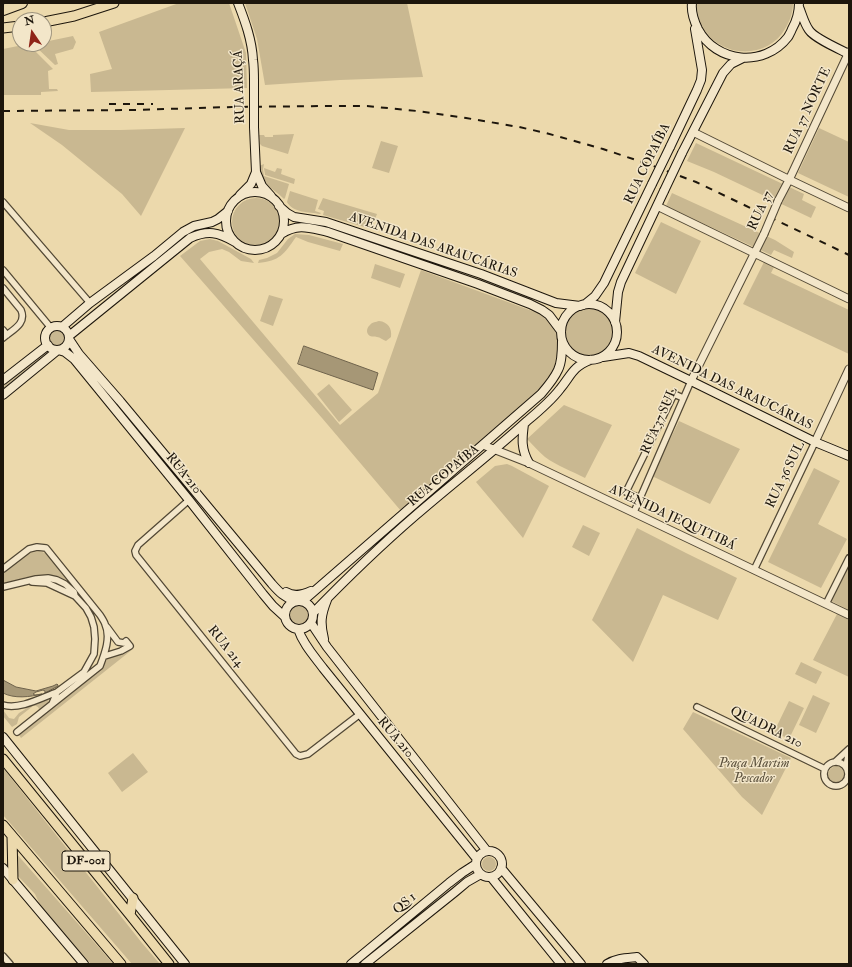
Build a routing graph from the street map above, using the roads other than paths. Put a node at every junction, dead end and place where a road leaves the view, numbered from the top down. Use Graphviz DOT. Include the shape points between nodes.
graph roads {
  1 [pos="22,3"];
  2 [pos="114,3"];
  3 [pos="238,3"];
  4 [pos="692,3"];
  5 [pos="799,5"];
  6 [pos="3,10"];
  7 [pos="52,20"];
  8 [pos="694,22"];
  9 [pos="849,53"];
  10 [pos="743,58"];
  11 [pos="693,132"];
  12 [pos="256,172"];
  13 [pos="789,180"];
  14 [pos="238,198"];
  15 [pos="3,202"];
  16 [pos="277,203"];
  17 [pos="657,206"];
  18 [pos="849,208"];
  19 [pos="228,211"];
  20 [pos="281,234"];
  21 [pos="173,240"];
  22 [pos="234,242"];
  23 [pos="178,248"];
  24 [pos="754,254"];
  25 [pos="154,256"];
  26 [pos="160,263"];
  27 [pos="3,270"];
  28 [pos="481,274"];
  29 [pos="478,284"];
  30 [pos="3,288"];
  31 [pos="849,299"];
  32 [pos="90,303"];
  33 [pos="582,305"];
  34 [pos="615,322"];
  35 [pos="62,327"];
  36 [pos="51,328"];
  37 [pos="561,331"];
  38 [pos="4,335"];
  39 [pos="69,337"];
  40 [pos="562,341"];
  41 [pos="48,345"];
  42 [pos="58,350"];
  43 [pos="603,356"];
  44 [pos="590,360"];
  45 [pos="849,369"];
  46 [pos="3,380"];
  47 [pos="691,381"];
  48 [pos="3,394"];
  49 [pos="684,398"];
  50 [pos="524,424"];
  51 [pos="815,442"];
  52 [pos="483,445"];
  53 [pos="495,449"];
  54 [pos="849,456"];
  55 [pos="529,463"];
  56 [pos="640,498"];
  57 [pos="189,500"];
  58 [pos="634,512"];
  59 [pos="849,558"];
  60 [pos="3,569"];
  61 [pos="754,570"];
  62 [pos="272,584"];
  63 [pos="3,587"];
  64 [pos="316,590"];
  65 [pos="328,598"];
  66 [pos="299,601"];
  67 [pos="826,604"];
  68 [pos="313,613"];
  69 [pos="849,615"];
  70 [pos="285,617"];
  71 [pos="311,623"];
  72 [pos="106,625"];
  73 [pos="298,629"];
  74 [pos="327,647"];
  75 [pos="105,656"];
  76 [pos="57,692"];
  77 [pos="52,704"];
  78 [pos="3,705"];
  79 [pos="697,707"];
  80 [pos="360,714"];
  81 [pos="18,732"];
  82 [pos="3,737"];
  83 [pos="849,750"];
  84 [pos="3,759"];
  85 [pos="835,762"];
  86 [pos="846,766"];
  87 [pos="825,769"];
  88 [pos="848,780"];
  89 [pos="3,826"];
  90 [pos="12,836"];
  91 [pos="487,852"];
  92 [pos="477,861"];
  93 [pos="3,868"];
  94 [pos="501,868"];
  95 [pos="481,874"];
  96 [pos="490,877"];
  97 [pos="13,880"];
  98 [pos="133,898"];
  99 [pos="130,915"];
  100 [pos="3,956"];
  101 [pos="10,964"];
  102 [pos="84,964"];
  103 [pos="121,964"];
  104 [pos="169,964"];
  105 [pos="185,964"];
  106 [pos="352,964"];
  107 [pos="365,964"];
  108 [pos="561,964"];
  109 [pos="581,964"];
  110 [pos="607,964"];
  111 [pos="644,964"];
  1 -- 6 [label="highway"];
  2 -- 7 [label="main road"];
  3 -- 12 [label="main road, RUA ARAÇÁ, bridge" via="253,59"];
  4 -- 8 [label="main road, RUA COPAÍBA"];
  5 -- 9 [label="main road" via="810,32"];
  5 -- 10 [label="main road" via="796,22 788,37 775,49 760,56"];
  8 -- 10 [label="main road" via="713,48"];
  8 -- 33 [label="main road, RUA COPAÍBA, bridge" via="702,70 701,80 604,283 594,296"];
  9 -- 13 [label="street, RUA 37 NORTE"];
  10 -- 11 [label="main road, RUA COPAÍBA" via="731,64 723,73"];
  11 -- 13 [label="street"];
  11 -- 17 [label="main road, RUA COPAÍBA, bridge"];
  12 -- 14 [label="main road" via="251,184"];
  12 -- 16 [label="main road, RUA ARAÇÁ" via="262,186"];
  13 -- 18 [label="street"];
  13 -- 24 [label="street, RUA 37, bridge"];
  14 -- 16 [label="main road" via="256,192"];
  14 -- 19 [label="main road"];
  15 -- 32 [label="street"];
  16 -- 20 [label="main road" via="283,215 284,225"];
  16 -- 28 [label="main road, AVENIDA DAS ARAUCÁRIAS" via="294,216 326,222"];
  17 -- 24 [label="street"];
  17 -- 34 [label="main road, RUA COPAÍBA" via="621,282"];
  19 -- 21 [label="main road" via="212,222 194,226"];
  19 -- 22 [label="main road" via="226,228"];
  20 -- 22 [label="main road" via="272,245 259,250 250,250"];
  20 -- 29 [label="main road, AVENIDA DAS ARAUCÁRIAS" via="303,227 328,232"];
  21 -- 23 [label="main road"];
  21 -- 25 [label="main road"];
  22 -- 23 [label="main road" via="216,233 207,232 190,238"];
  23 -- 26 [label="main road"];
  24 -- 31 [label="street"];
  24 -- 47 [label="street, RUA 37 SUL"];
  25 -- 26 [label="main road" via="159,258"];
  25 -- 32 [label="main road"];
  26 -- 39 [label="main road"];
  27 -- 36 [label="street"];
  28 -- 29 [label="main road"];
  28 -- 33 [label="main road, AVENIDA DAS ARAUCÁRIAS" via="556,303"];
  29 -- 37 [label="main road, AVENIDA DAS ARAUCÁRIAS" via="542,310"];
  30 -- 38 [label="street" via="23,314 21,323"];
  32 -- 35 [label="main road"];
  33 -- 34 [label="main road" via="594,304 603,308"];
  33 -- 37 [label="main road" via="566,316"];
  34 -- 43 [label="main road" via="615,342"];
  35 -- 36 [label="main road"];
  35 -- 39 [label="main road"];
  36 -- 41 [label="main road" via="45,338"];
  37 -- 40 [label="main road"];
  39 -- 42 [label="main road" via="68,343"];
  39 -- 62 [label="main road, RUA 210" via="79,354"];
  40 -- 44 [label="main road" via="570,353 583,360"];
  40 -- 52 [label="main road, RUA COPAÍBA" via="558,370 551,382 541,394"];
  41 -- 42 [label="main road"];
  41 -- 46 [label="main road"];
  42 -- 48 [label="main road"];
  42 -- 57 [label="main road, RUA 210" via="74,359"];
  43 -- 44 [label="main road"];
  43 -- 47 [label="main road, AVENIDA DAS ARAUCÁRIAS" via="639,356"];
  44 -- 50 [label="main road, RUA COPAÍBA" via="573,371 560,389"];
  45 -- 51 [label="street, RUA 36 SUL"];
  47 -- 49 [label="street, RUA 37 SUL"];
  47 -- 51 [label="main road, AVENIDA DAS ARAUCÁRIAS"];
  49 -- 56 [label="street, RUA 37 SUL"];
  49 -- 56 [label="street" via="674,394 626,492"];
  50 -- 53 [label="main road, RUA COPAÍBA"];
  50 -- 55 [label="main road" via="523,447"];
  51 -- 54 [label="main road, AVENIDA DAS ARAUCÁRIAS"];
  51 -- 61 [label="street, RUA 36 SUL"];
  52 -- 53 [label="street, AVENIDA JEQUITIBÁ"];
  52 -- 64 [label="main road, RUA COPAÍBA"];
  53 -- 55 [label="street, AVENIDA JEQUITIBÁ"];
  53 -- 65 [label="main road, RUA COPAÍBA" via="416,515"];
  55 -- 58 [label="street, AVENIDA JEQUITIBÁ"];
  56 -- 58 [label="street, RUA 37 SUL"];
  57 -- 70 [label="main road, RUA 210" via="273,606"];
  57 -- 80 [label="street, RUA 214" via="138,545 136,555 296,754 308,754"];
  58 -- 61 [label="street, AVENIDA JEQUITIBÁ"];
  59 -- 67 [label="street"];
  60 -- 72 [label="street" via="29,549 46,548 93,605"];
  61 -- 67 [label="street, AVENIDA JEQUITIBÁ"];
  62 -- 64 [label="main road" via="295,595"];
  62 -- 66 [label="main road, RUA 210" via="287,598"];
  63 -- 76 [label="street" via="36,579 57,580 74,592 91,617 95,639 94,654 84,672"];
  64 -- 66 [label="main road, RUA COPAÍBA"];
  65 -- 68 [label="main road, RUA COPAÍBA"];
  65 -- 74 [label="main road" via="321,616"];
  66 -- 68 [label="main road" via="310,606"];
  66 -- 70 [label="main road" via="290,603"];
  67 -- 69 [label="street, AVENIDA JEQUITIBÁ"];
  68 -- 71 [label="main road"];
  70 -- 73 [label="main road" via="289,626"];
  71 -- 73 [label="main road"];
  71 -- 74 [label="main road, RUA 210"];
  72 -- 75 [label="street" via="108,638"];
  72 -- 75 [label="street" via="118,642 126,641 130,646"];
  73 -- 80 [label="main road, RUA 210" via="307,647"];
  74 -- 91 [label="main road, RUA 210"];
  75 -- 77 [label="street" via="100,666"];
  76 -- 77 [label="street"];
  76 -- 78 [label="street" via="13,707"];
  77 -- 81 [label="street"];
  79 -- 87 [label="street, QUADRA 210"];
  80 -- 92 [label="main road, RUA 210"];
  82 -- 98 [label="main road"];
  83 -- 85 [label="street"];
  83 -- 86 [label="street"];
  84 -- 99 [label="main road, DF-001"];
  85 -- 86 [label="street"];
  85 -- 87 [label="street"];
  86 -- 88 [label="street"];
  87 -- 88 [label="street" via="824,777 829,784 837,787"];
  89 -- 90 [label="main road, DF-001"];
  90 -- 97 [label="main road"];
  90 -- 103 [label="main road, DF-001"];
  91 -- 92 [label="main road"];
  91 -- 94 [label="main road" via="498,856 502,863"];
  92 -- 95 [label="main road" via="477,868"];
  92 -- 106 [label="main road, QS 1"];
  93 -- 97 [label="main road"];
  94 -- 96 [label="main road" via="497,874"];
  94 -- 109 [label="main road"];
  95 -- 96 [label="main road"];
  95 -- 107 [label="main road" via="466,882"];
  96 -- 108 [label="main road"];
  97 -- 102 [label="main road"];
  98 -- 99 [label="main road"];
  98 -- 105 [label="main road"];
  99 -- 104 [label="main road, DF-001"];
  100 -- 101 [label="street"];
  110 -- 111 [label="main road" via="637,957"];
}
